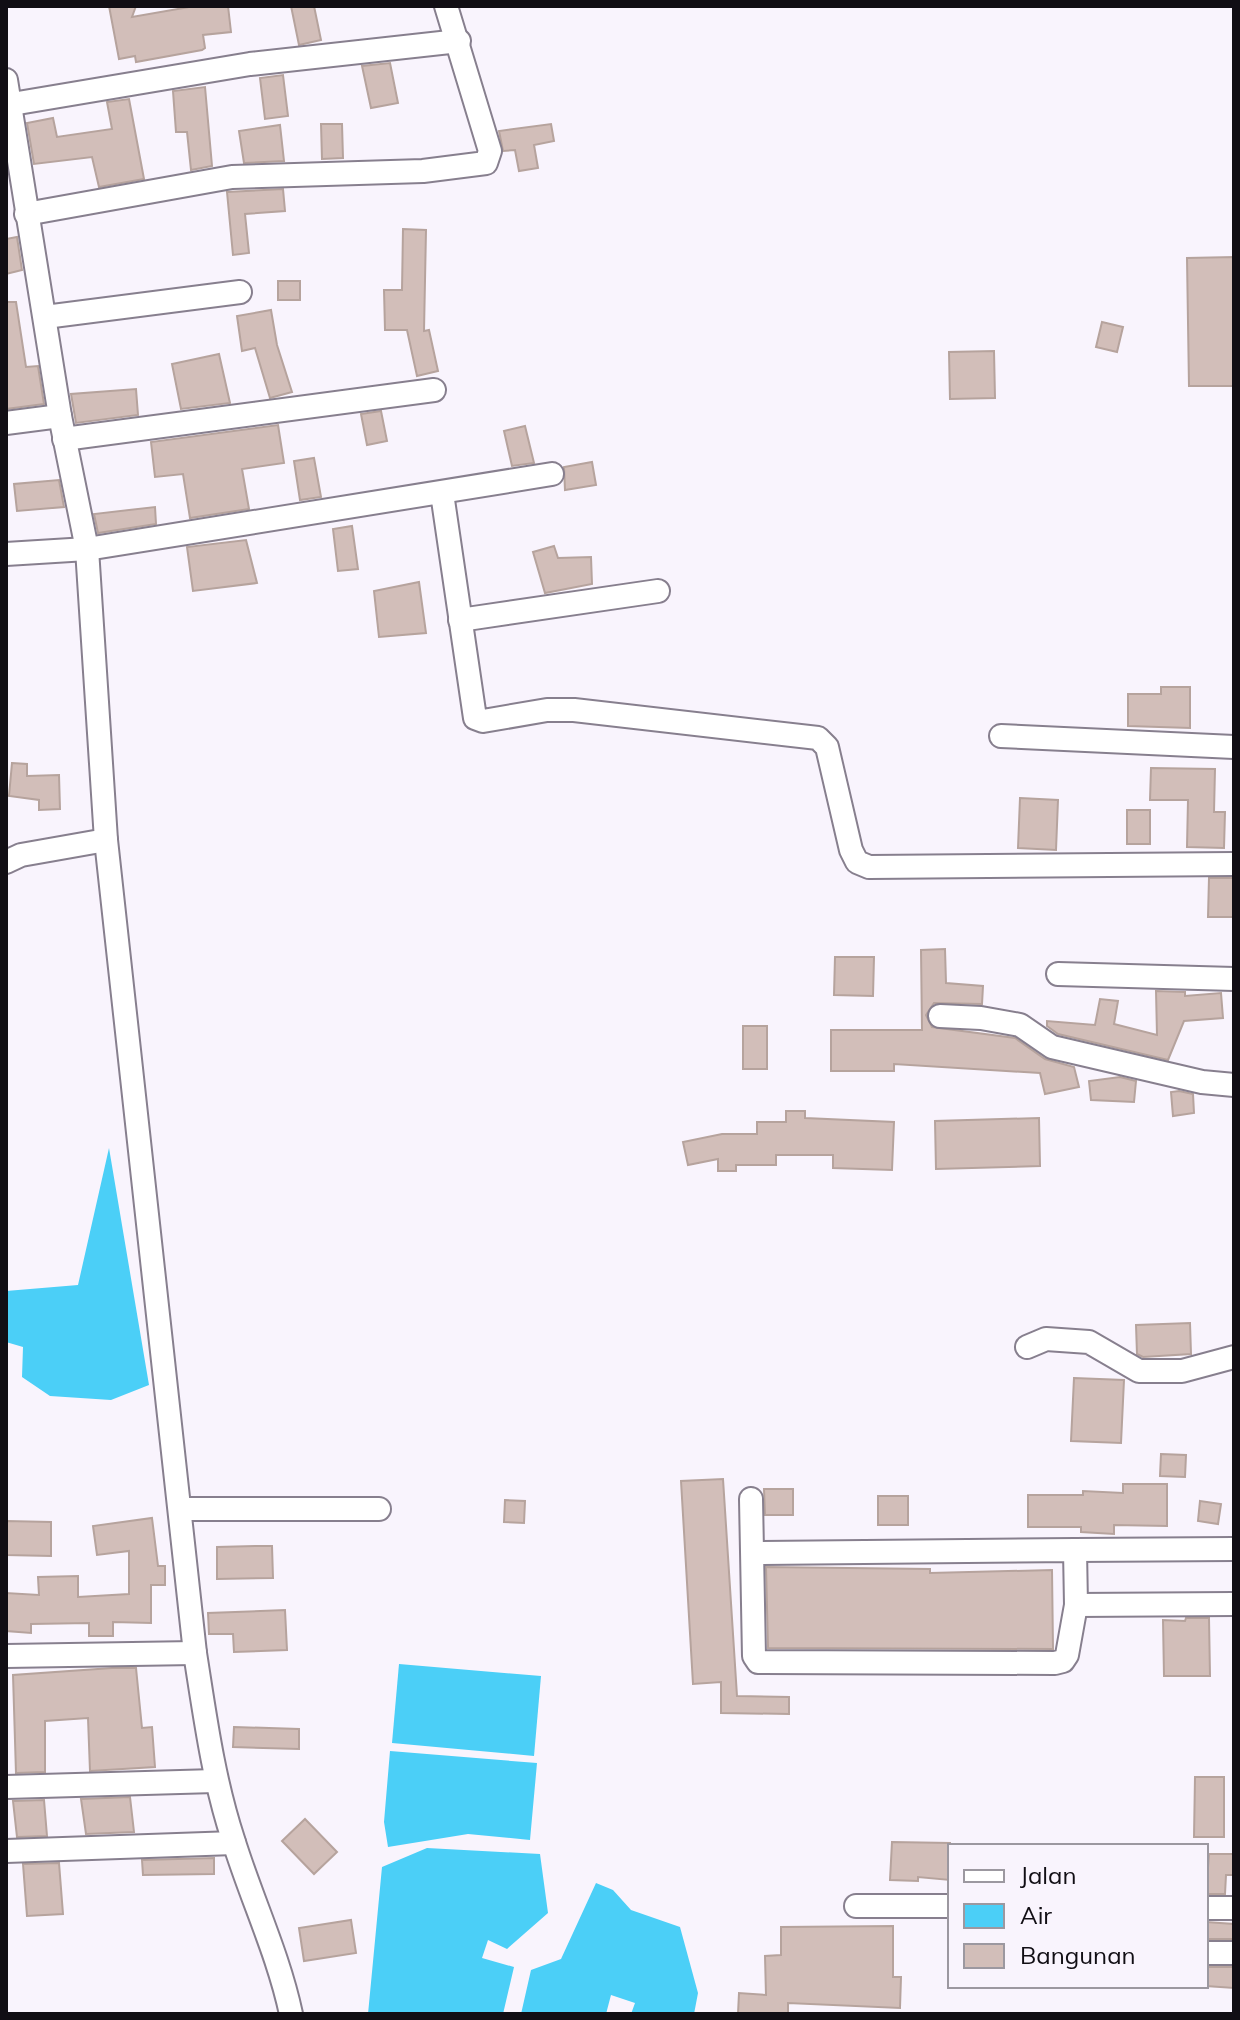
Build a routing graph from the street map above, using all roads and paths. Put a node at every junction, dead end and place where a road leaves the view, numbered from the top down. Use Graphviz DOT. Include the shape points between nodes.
graph roads {
  1 [pos="446,6"];
  2 [pos="459,41"];
  3 [pos="6,80"];
  4 [pos="12,104"];
  5 [pos="26,214"];
  6 [pos="240,292"];
  7 [pos="45,317"];
  8 [pos="434,390"];
  9 [pos="6,423"];
  10 [pos="62,427"];
  11 [pos="552,474"];
  12 [pos="438,494"];
  13 [pos="87,549"];
  14 [pos="6,554"];
  15 [pos="658,591"];
  16 [pos="460,620"];
  17 [pos="1001,736"];
  18 [pos="1234,747"];
  19 [pos="106,840"];
  20 [pos="6,862"];
  21 [pos="1234,864"];
  22 [pos="1058,974"];
  23 [pos="1234,979"];
  24 [pos="940,1016"];
  25 [pos="1234,1085"];
  26 [pos="1027,1347"];
  27 [pos="1234,1357"];
  28 [pos="751,1499"];
  29 [pos="181,1509"];
  30 [pos="379,1509"];
  31 [pos="1234,1549"];
  32 [pos="1075,1550"];
  33 [pos="753,1553"];
  34 [pos="1234,1604"];
  35 [pos="1076,1605"];
  36 [pos="195,1653"];
  37 [pos="6,1656"];
  38 [pos="215,1781"];
  39 [pos="6,1787"];
  40 [pos="234,1843"];
  41 [pos="6,1851"];
  42 [pos="856,1906"];
  43 [pos="948,1906"];
  44 [pos="1208,1908"];
  45 [pos="1234,1908"];
  46 [pos="1208,1953"];
  47 [pos="1234,1953"];
  48 [pos="291,2014"];
  1 -- 2 [label="street"];
  2 -- 4 [label="street" via="250,64"];
  2 -- 5 [label="street" via="490,151 486,163 423,171 232,177"];
  3 -- 4 [label="street"];
  4 -- 5 [label="street"];
  5 -- 7 [label="street"];
  6 -- 7 [label="street"];
  7 -- 10 [label="street"];
  8 -- 10 [label="street"];
  9 -- 10 [label="street"];
  10 -- 13 [label="street"];
  11 -- 12 [label="street"];
  12 -- 13 [label="street"];
  12 -- 16 [label="street"];
  13 -- 14 [label="street"];
  13 -- 19 [label="street"];
  15 -- 16 [label="street"];
  16 -- 21 [label="street" via="472,709 483,721 574,710 818,738 827,747 851,850 857,862 869,867"];
  17 -- 18 [label="street"];
  19 -- 20 [label="street"];
  19 -- 29 [label="street"];
  22 -- 23 [label="street"];
  24 -- 25 [label="street" via="1020,1025 1052,1047"];
  26 -- 27 [label="street" via="1046,1339 1089,1342 1139,1371 1182,1371"];
  28 -- 33 [label="street"];
  29 -- 30 [label="street"];
  29 -- 36 [label="street"];
  31 -- 32 [label="street"];
  32 -- 33 [label="street"];
  32 -- 35 [label="street"];
  33 -- 35 [label="street" via="754,1656 766,1664 1063,1661"];
  34 -- 35 [label="street"];
  36 -- 37 [label="street"];
  36 -- 38 [label="street"];
  38 -- 39 [label="street"];
  38 -- 40 [label="street"];
  40 -- 41 [label="street"];
  40 -- 48 [label="street" via="265,1922"];
  42 -- 43 [label="street"];
  44 -- 45 [label="street"];
  46 -- 47 [label="street"];
}
